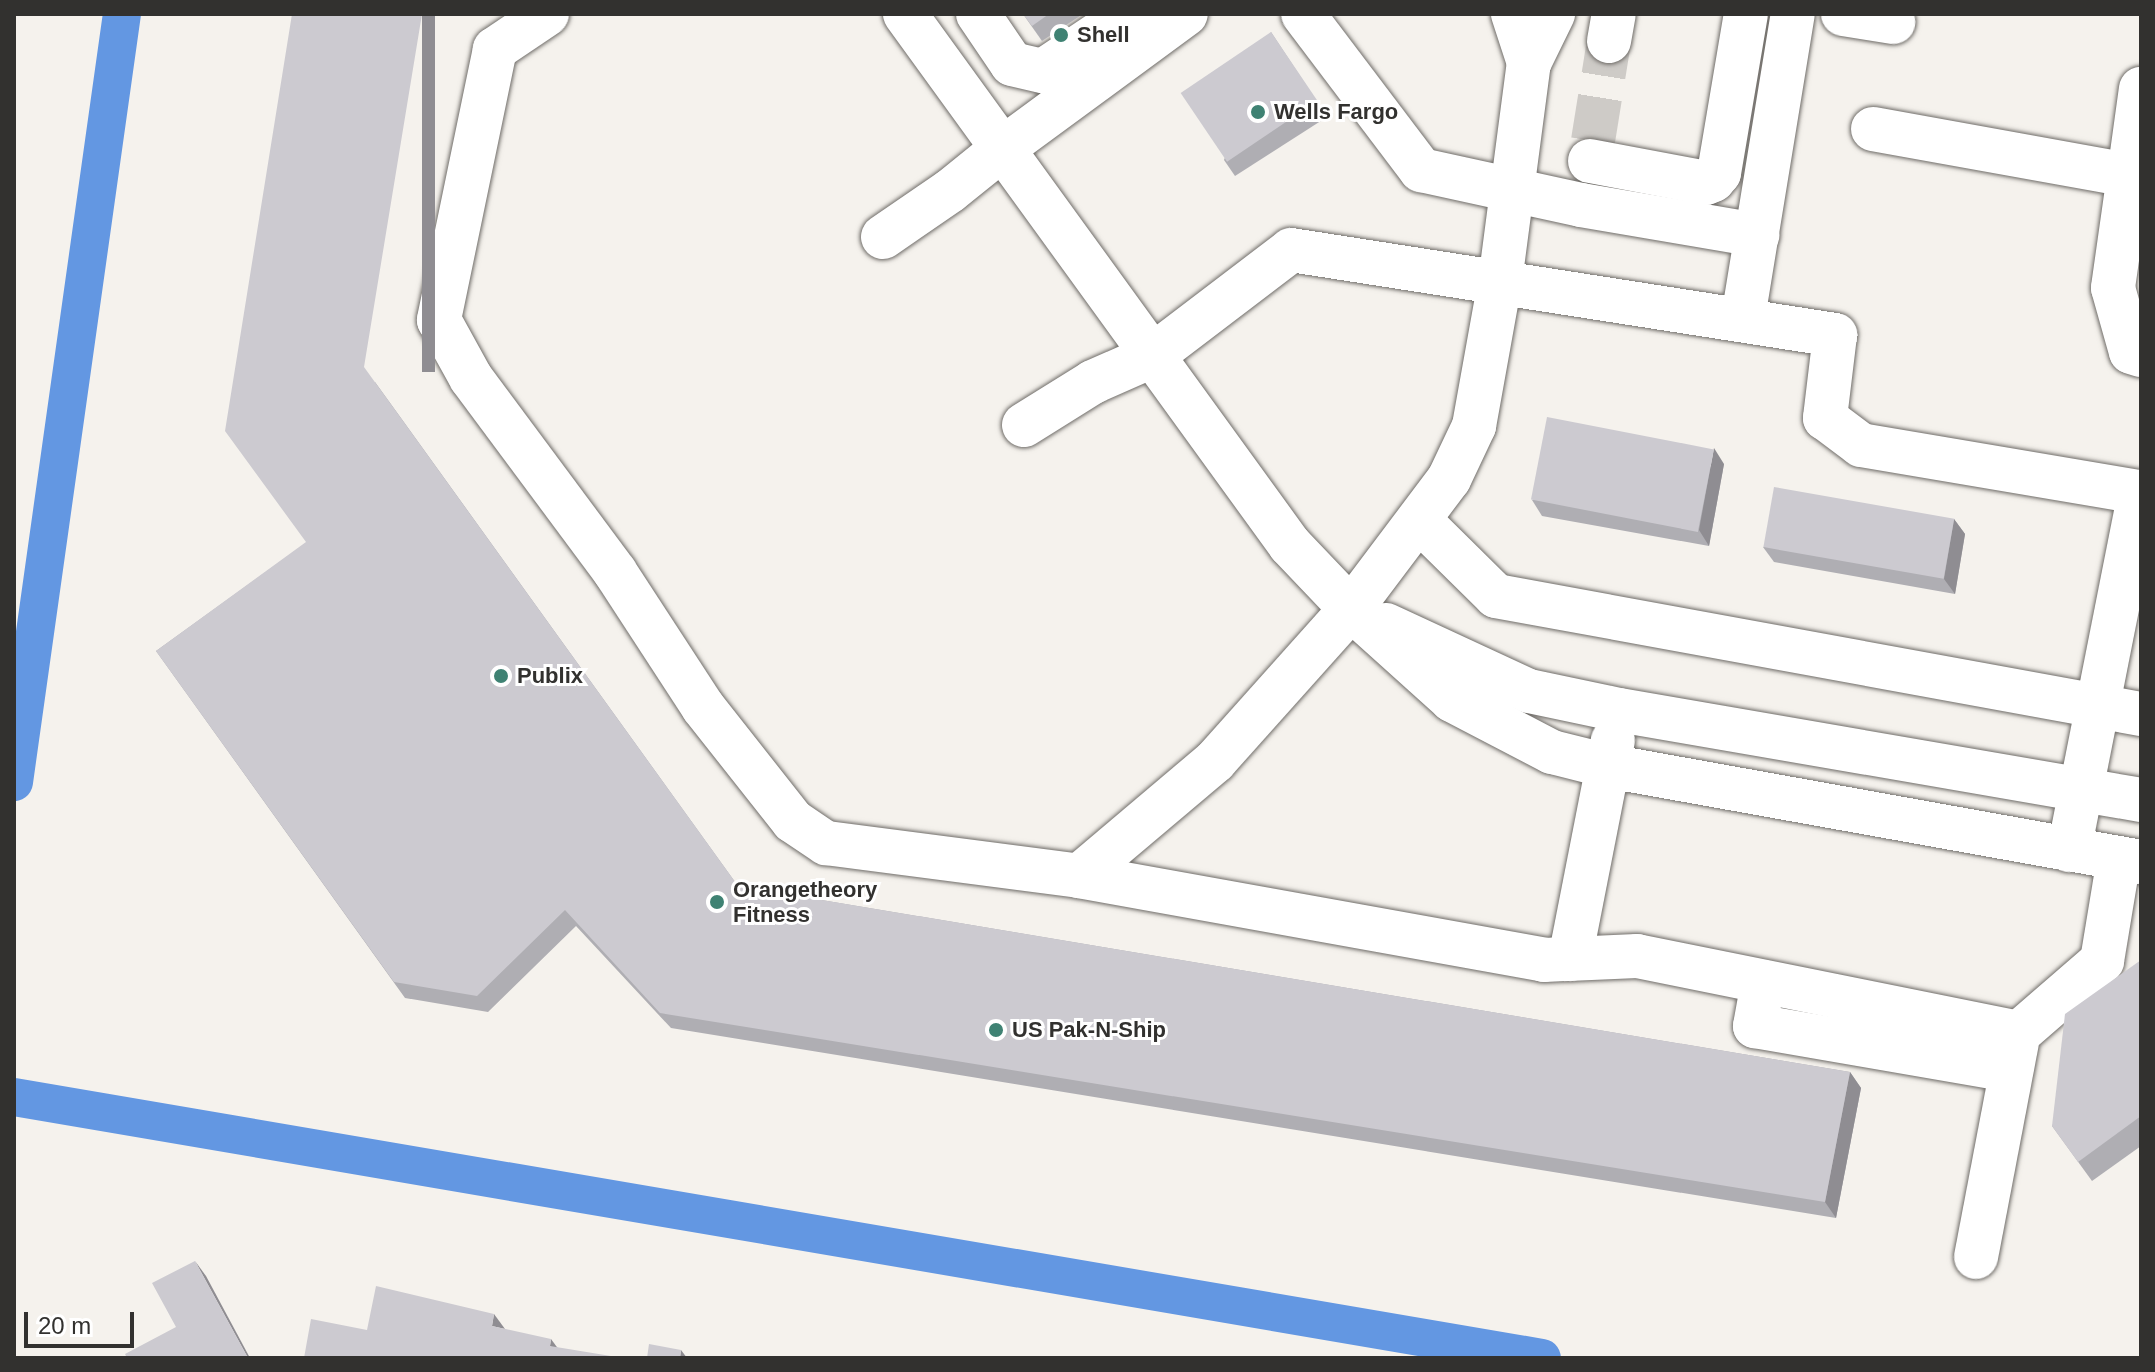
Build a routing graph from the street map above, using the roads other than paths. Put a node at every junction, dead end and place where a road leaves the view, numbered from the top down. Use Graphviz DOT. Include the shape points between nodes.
graph roads {
  1 [pos="547,14"];
  2 [pos="905,14"];
  3 [pos="1128,14"];
  4 [pos="1186,14"];
  5 [pos="1303,14"];
  6 [pos="1513,14"];
  7 [pos="1553,14"];
  8 [pos="1746,14"];
  9 [pos="1793,14"];
  10 [pos="1843,14"];
  11 [pos="984,16"];
  12 [pos="1893,22"];
  13 [pos="932,51"];
  14 [pos="1529,63"];
  15 [pos="2141,89"];
  16 [pos="1873,129"];
  17 [pos="1002,149"];
  18 [pos="2129,175"];
  19 [pos="1513,191"];
  20 [pos="1581,205"];
  21 [pos="1757,235"];
  22 [pos="883,237"];
  23 [pos="1500,282"];
  24 [pos="1743,318"];
  25 [pos="2141,355"];
  26 [pos="1152,356"];
  27 [pos="1024,425"];
  28 [pos="1419,520"];
  29 [pos="2137,530"];
  30 [pos="1351,609"];
  31 [pos="2097,707"];
  32 [pos="1619,710"];
  33 [pos="2141,714"];
  34 [pos="1608,766"];
  35 [pos="2080,790"];
  36 [pos="2141,800"];
  37 [pos="2069,850"];
  38 [pos="2130,860"];
  39 [pos="1079,876"];
  40 [pos="1570,959"];
  41 [pos="2015,1051"];
  42 [pos="1976,1257"];
  1 -- 39 [label="lane" via="495,49 439,320 471,378 615,572 703,707 793,821 826,843"];
  2 -- 13 [label="lane"];
  3 -- 11 [label="lane" via="1043,71 1012,64"];
  4 -- 17 [label="lane"];
  5 -- 19 [label="lane" via="1421,170"];
  6 -- 14 [label="lane"];
  7 -- 14 [label="lane"];
  8 -- 20 [label="lane" via="1719,173 1713,180 1706,183 1592,151"];
  9 -- 21 [label="lane"];
  10 -- 12 [label="lane"];
  11 -- 13 [label="lane"];
  13 -- 17 [label="lane"];
  14 -- 19 [label="lane"];
  15 -- 18 [label="lane"];
  16 -- 18 [label="lane"];
  17 -- 22 [label="lane"];
  17 -- 26 [label="lane"];
  18 -- 25 [label="lane" via="2113,288 2131,352"];
  19 -- 20 [label="lane"];
  19 -- 23 [label="lane"];
  20 -- 21 [label="lane"];
  21 -- 24 [label="lane"];
  23 -- 24 [label="lane"];
  23 -- 26 [label="lane" via="1291,250"];
  23 -- 28 [label="lane" via="1474,426 1449,479"];
  24 -- 29 [label="lane" via="1835,335 1825,418 1861,445 2140,492"];
  26 -- 27 [label="lane" via="1093,382"];
  26 -- 30 [label="lane" via="1290,545"];
  28 -- 30 [label="lane"];
  28 -- 31 [label="lane" via="1496,596"];
  29 -- 31 [label="lane"];
  30 -- 32 [label="lane" via="1529,691"];
  30 -- 34 [label="lane" via="1452,700 1552,752"];
  30 -- 39 [label="lane" via="1215,761"];
  31 -- 33 [label="lane"];
  31 -- 35 [label="lane"];
  32 -- 34 [label="lane"];
  32 -- 35 [label="lane"];
  34 -- 37 [label="lane"];
  34 -- 40 [label="lane"];
  35 -- 36 [label="lane"];
  35 -- 37 [label="lane"];
  37 -- 38 [label="lane"];
  38 -- 41 [label="lane" via="2102,961"];
  39 -- 40 [label="lane" via="1544,960"];
  40 -- 41 [label="lane" via="1637,956 1763,982"];
  41 -- 42 [label="lane"];
}
